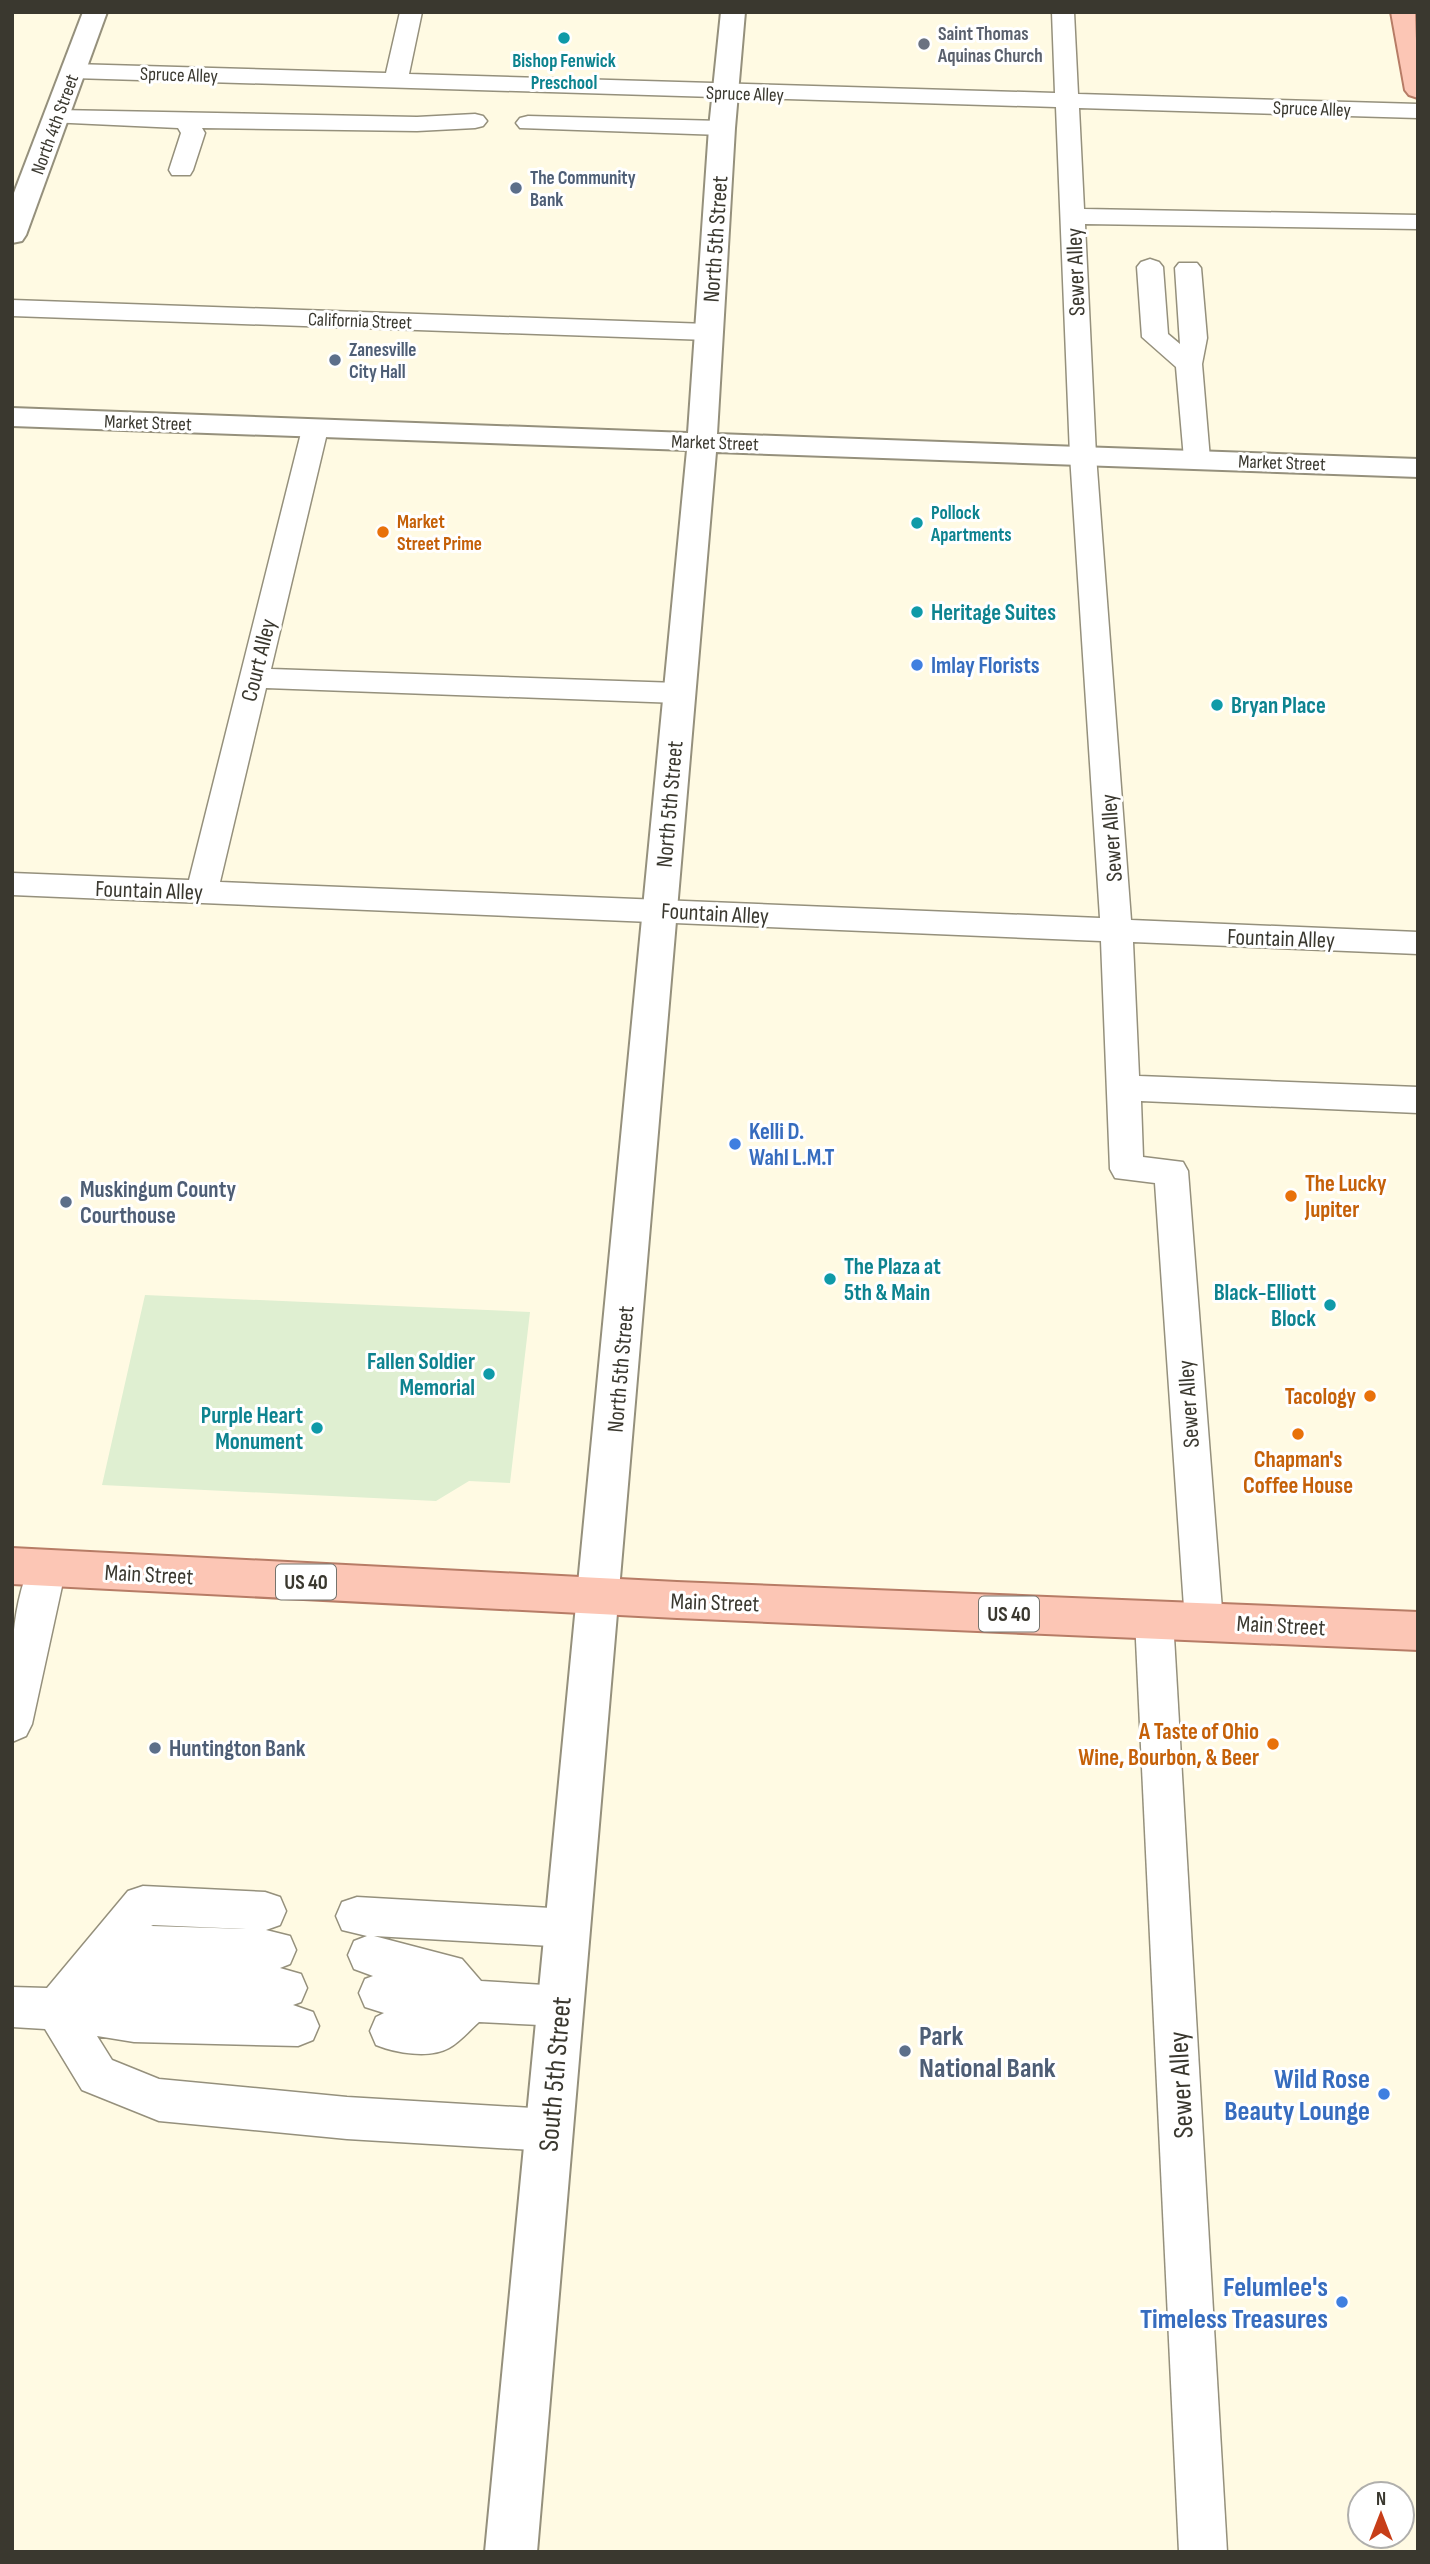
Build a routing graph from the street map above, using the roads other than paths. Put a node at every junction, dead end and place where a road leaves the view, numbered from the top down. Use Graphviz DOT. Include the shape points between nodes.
graph roads {
  1 [pos="95,12"];
  2 [pos="411,12"];
  3 [pos="733,12"];
  4 [pos="1063,12"];
  5 [pos="1403,12"];
  6 [pos="73,71"];
  7 [pos="396,81"];
  8 [pos="1418,90"];
  9 [pos="726,92"];
  10 [pos="1067,101"];
  11 [pos="1418,111"];
  12 [pos="57,117"];
  13 [pos="186,121"];
  14 [pos="475,121"];
  15 [pos="528,124"];
  16 [pos="722,128"];
  17 [pos="181,170"];
  18 [pos="1073,216"];
  19 [pos="1418,222"];
  20 [pos="12,235"];
  21 [pos="12,308"];
  22 [pos="708,332"];
  23 [pos="1189,364"];
  24 [pos="12,417"];
  25 [pos="315,429"];
  26 [pos="703,442"];
  27 [pos="1083,455"];
  28 [pos="1197,459"];
  29 [pos="1418,468"];
  30 [pos="254,678"];
  31 [pos="678,693"];
  32 [pos="12,884"];
  33 [pos="202,892"];
  34 [pos="660,910"];
  35 [pos="1116,933"];
  36 [pos="1418,943"];
  37 [pos="1122,1088"];
  38 [pos="1418,1100"];
  39 [pos="29,1567"];
  40 [pos="600,1596"];
  41 [pos="1154,1619"];
  42 [pos="1204,1622"];
  43 [pos="1418,1631"];
  44 [pos="12,1724"];
  45 [pos="265,1911"];
  46 [pos="568,1928"];
  47 [pos="374,1974"];
  48 [pos="471,2001"];
  49 [pos="561,2006"];
  50 [pos="12,2007"];
  51 [pos="57,2009"];
  52 [pos="549,2130"];
  53 [pos="511,2552"];
  54 [pos="1203,2552"];
  1 -- 6 [label="main road, North 4th Street"];
  2 -- 7 [label="lane"];
  3 -- 9 [label="main road, North 5th Street"];
  4 -- 10 [label="lane, Sewer Alley"];
  5 -- 8 [label="main road"];
  6 -- 7 [label="lane, Spruce Alley"];
  6 -- 12 [label="main road, North 4th Street"];
  7 -- 9 [label="lane, Spruce Alley"];
  9 -- 10 [label="lane, Spruce Alley"];
  9 -- 16 [label="main road, North 5th Street"];
  10 -- 11 [label="lane, Spruce Alley"];
  10 -- 18 [label="lane, Sewer Alley"];
  12 -- 13 [label="lane"];
  12 -- 20 [label="main road, North 4th Street"];
  13 -- 14 [label="lane"];
  13 -- 17 [label="lane" via="193,133"];
  15 -- 16 [label="lane"];
  16 -- 22 [label="main road, North 5th Street"];
  18 -- 19 [label="lane" via="1175,228"];
  18 -- 27 [label="lane, Sewer Alley"];
  21 -- 22 [label="lane, California Street"];
  22 -- 26 [label="main road, North 5th Street"];
  23 -- 23 [label="lane" via="1155,337 1179,268 1216,339"];
  23 -- 28 [label="lane"];
  24 -- 25 [label="main road, Market Street"];
  25 -- 26 [label="main road, Market Street"];
  25 -- 30 [label="lane, Court Alley"];
  26 -- 27 [label="main road, Market Street"];
  26 -- 31 [label="main road, North 5th Street"];
  27 -- 28 [label="main road, Market Street"];
  27 -- 35 [label="lane, Sewer Alley"];
  28 -- 29 [label="main road, Market Street"];
  30 -- 31 [label="lane"];
  30 -- 33 [label="lane, Court Alley"];
  31 -- 34 [label="main road, North 5th Street"];
  32 -- 33 [label="lane, Fountain Alley"];
  33 -- 34 [label="lane, Fountain Alley"];
  34 -- 35 [label="lane, Fountain Alley"];
  34 -- 40 [label="main road, North 5th Street"];
  35 -- 36 [label="lane, Fountain Alley"];
  35 -- 37 [label="lane, Sewer Alley"];
  37 -- 38 [label="lane"];
  37 -- 42 [label="lane, Sewer Alley" via="1127,1169 1171,1171"];
  39 -- 40 [label="main road, Main Street / US 40"];
  39 -- 44 [label="lane"];
  40 -- 41 [label="main road, Main Street / US 40"];
  40 -- 46 [label="main road, South 5th Street"];
  41 -- 42 [label="main road, Main Street / US 40"];
  41 -- 54 [label="lane, Sewer Alley"];
  42 -- 43 [label="main road, Main Street / US 40"];
  45 -- 51 [label="lane" via="143,1905"];
  46 -- 47 [label="lane"];
  46 -- 49 [label="main road, South 5th Street"];
  47 -- 48 [label="lane" via="447,1973"];
  47 -- 48 [label="lane" via="436,2033"];
  48 -- 49 [label="lane"];
  49 -- 52 [label="main road, South 5th Street"];
  50 -- 51 [label="lane"];
  51 -- 51 [label="lane" via="134,2022 287,1988 149,1946"];
  51 -- 52 [label="lane" via="97,2075 159,2101"];
  52 -- 53 [label="main road, South 5th Street"];
}
